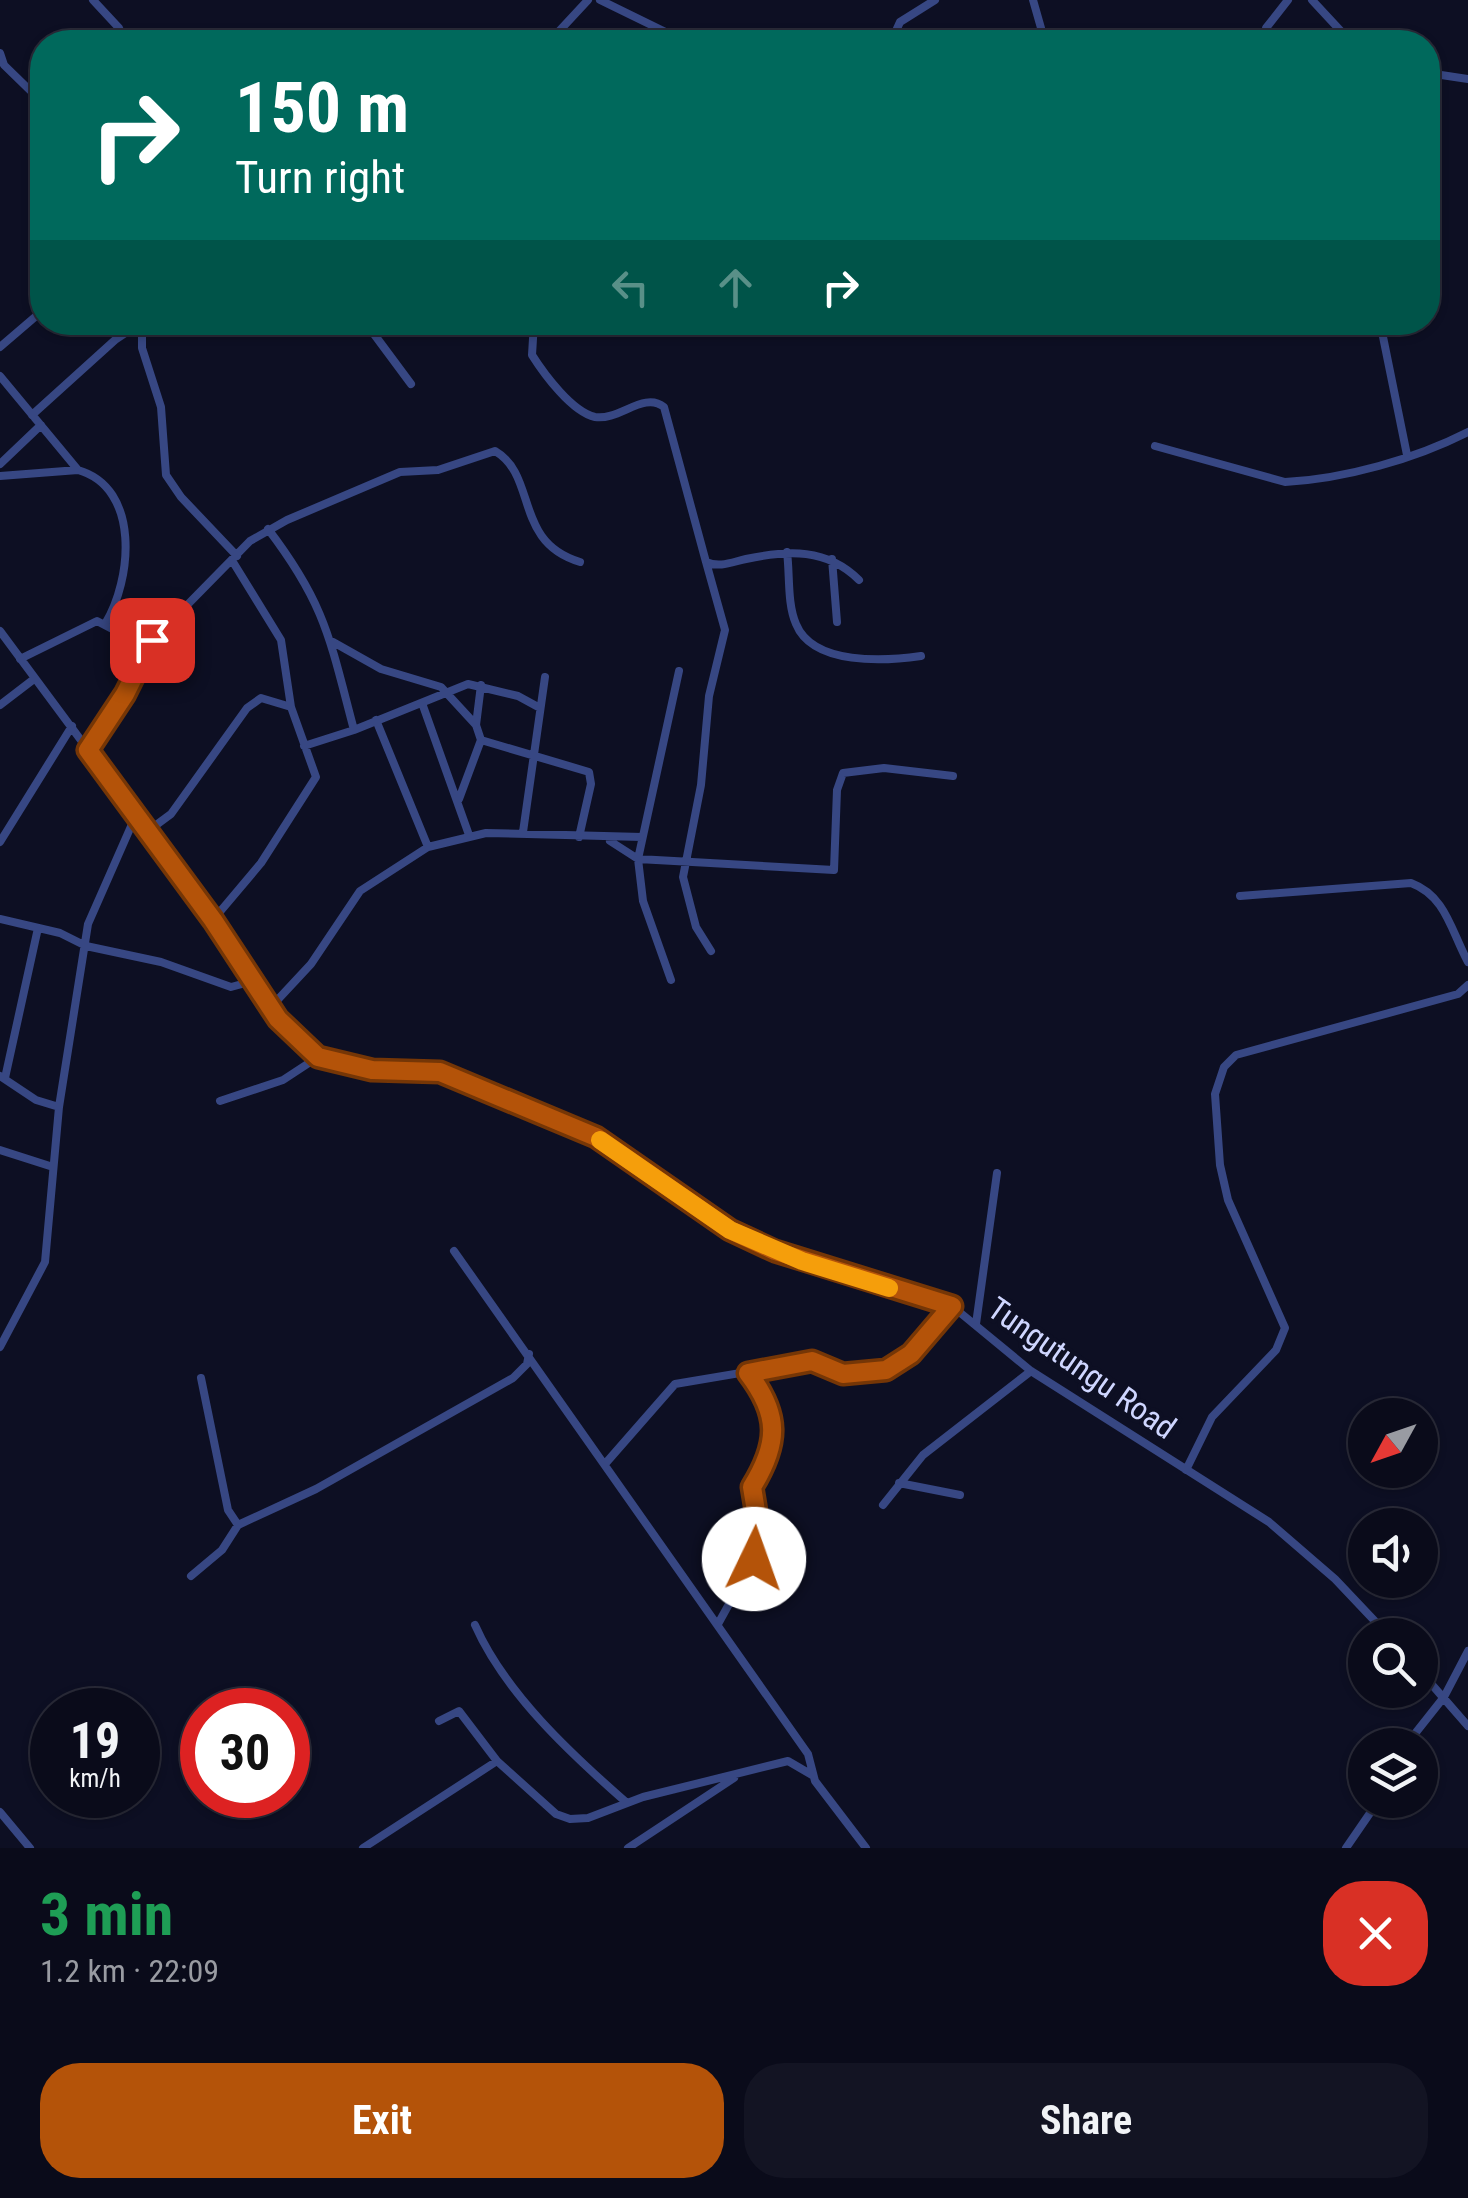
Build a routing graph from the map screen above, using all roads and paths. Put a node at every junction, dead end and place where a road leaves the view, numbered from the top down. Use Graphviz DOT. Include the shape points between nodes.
graph roads {
  1 [pos="93,0"];
  2 [pos="588,0"];
  3 [pos="600,0"];
  4 [pos="934,0"];
  5 [pos="1033,0"];
  6 [pos="1288,0"];
  7 [pos="1312,0"];
  8 [pos="121,30"];
  9 [pos="560,30"];
  10 [pos="661,30"];
  11 [pos="896,30"];
  12 [pos="1042,30"];
  13 [pos="1266,30"];
  14 [pos="1338,30"];
  15 [pos="0,53"];
  16 [pos="1440,75"];
  17 [pos="1468,79"];
  18 [pos="30,90"];
  19 [pos="30,321"];
  20 [pos="122,335"];
  21 [pos="142,335"];
  22 [pos="375,335"];
  23 [pos="533,335"];
  24 [pos="1383,335"];
  25 [pos="0,347"];
  26 [pos="0,376"];
  27 [pos="411,384"];
  28 [pos="32,414"];
  29 [pos="41,426"];
  30 [pos="1468,432"];
  31 [pos="1156,446"];
  32 [pos="1407,455"];
  33 [pos="0,464"];
  34 [pos="78,470"];
  35 [pos="0,476"];
  36 [pos="268,529"];
  37 [pos="787,552"];
  38 [pos="832,558"];
  39 [pos="235,559"];
  40 [pos="580,562"];
  41 [pos="706,562"];
  42 [pos="859,580"];
  43 [pos="837,622"];
  44 [pos="105,624"];
  45 [pos="0,631"];
  46 [pos="333,642"];
  47 [pos="921,656"];
  48 [pos="139,658"];
  49 [pos="20,660"];
  50 [pos="679,670"];
  51 [pos="545,676"];
  52 [pos="34,679"];
  53 [pos="481,685"];
  54 [pos="449,692"];
  55 [pos="422,703"];
  56 [pos="0,705"];
  57 [pos="291,707"];
  58 [pos="540,708"];
  59 [pos="376,720"];
  60 [pos="476,725"];
  61 [pos="72,726"];
  62 [pos="354,730"];
  63 [pos="482,740"];
  64 [pos="304,746"];
  65 [pos="88,750"];
  66 [pos="534,760"];
  67 [pos="953,776"];
  68 [pos="459,799"];
  69 [pos="136,816"];
  70 [pos="148,831"];
  71 [pos="524,832"];
  72 [pos="469,835"];
  73 [pos="579,837"];
  74 [pos="642,837"];
  75 [pos="608,840"];
  76 [pos="0,842"];
  77 [pos="428,847"];
  78 [pos="638,859"];
  79 [pos="684,861"];
  80 [pos="1240,896"];
  81 [pos="0,919"];
  82 [pos="213,920"];
  83 [pos="38,928"];
  84 [pos="86,946"];
  85 [pos="711,951"];
  86 [pos="1468,962"];
  87 [pos="672,980"];
  88 [pos="252,981"];
  89 [pos="1468,985"];
  90 [pos="270,1008"];
  91 [pos="318,1057"];
  92 [pos="2,1077"];
  93 [pos="220,1101"];
  94 [pos="59,1108"];
  95 [pos="0,1150"];
  96 [pos="53,1167"];
  97 [pos="997,1173"];
  98 [pos="454,1251"];
  99 [pos="952,1306"];
  100 [pos="976,1324"];
  101 [pos="3,1335"];
  102 [pos="0,1347"];
  103 [pos="529,1354"];
  104 [pos="1031,1371"];
  105 [pos="748,1373"];
  106 [pos="201,1378"];
  107 [pos="606,1464"];
  108 [pos="1186,1470"];
  109 [pos="899,1483"];
  110 [pos="960,1495"];
  111 [pos="884,1505"];
  112 [pos="238,1526"];
  113 [pos="192,1576"];
  114 [pos="1372,1618"];
  115 [pos="718,1624"];
  116 [pos="475,1625"];
  117 [pos="1468,1650"];
  118 [pos="1438,1690"];
  119 [pos="1444,1697"];
  120 [pos="439,1721"];
  121 [pos="1468,1726"];
  122 [pos="1419,1728"];
  123 [pos="497,1761"];
  124 [pos="738,1775"];
  125 [pos="812,1775"];
  126 [pos="626,1802"];
  127 [pos="0,1812"];
  128 [pos="1366,1818"];
  129 [pos="861,1846"];
  130 [pos="30,1848"];
  131 [pos="363,1848"];
  132 [pos="628,1848"];
  133 [pos="1346,1848"];
  1 -- 8 [label="street"];
  2 -- 9 [label="street"];
  3 -- 10 [label="street"];
  4 -- 11 [label="street"];
  5 -- 12 [label="street"];
  6 -- 13 [label="street"];
  7 -- 14 [label="street"];
  15 -- 18 [label="street"];
  16 -- 17 [label="street"];
  19 -- 25 [label="street"];
  20 -- 28 [label="street"];
  21 -- 39 [label="street" via="161,408 166,474"];
  22 -- 27 [label="street"];
  23 -- 41 [label="street" via="532,355 582,410 602,417 648,402 664,408"];
  24 -- 32 [label="street"];
  26 -- 28 [label="street"];
  28 -- 29 [label="street"];
  29 -- 33 [label="street"];
  29 -- 34 [label="street"];
  30 -- 32 [label="street"];
  31 -- 32 [label="street" via="1285,482"];
  34 -- 35 [label="street"];
  34 -- 44 [label="street" via="104,489 126,529 118,595"];
  36 -- 39 [label="street"];
  36 -- 40 [label="street" via="400,472 438,470 495,450 510,467 542,540"];
  36 -- 46 [label="street" via="304,576"];
  37 -- 38 [label="street"];
  37 -- 41 [label="street"];
  37 -- 47 [label="street" via="795,622 809,641 848,656"];
  38 -- 42 [label="street"];
  38 -- 43 [label="street"];
  39 -- 48 [label="street"];
  39 -- 57 [label="street" via="281,640"];
  41 -- 79 [label="street" via="726,630"];
  44 -- 48 [label="street"];
  44 -- 49 [label="street" via="82,625"];
  45 -- 49 [label="street, Tungutungu Road"];
  46 -- 54 [label="street" via="381,669"];
  46 -- 62 [label="street"];
  48 -- 65 [label="street" via="125,694"];
  49 -- 52 [label="street, Tungutungu Road"];
  50 -- 74 [label="street"];
  51 -- 58 [label="street"];
  52 -- 56 [label="street"];
  52 -- 61 [label="street, Tungutungu Road"];
  53 -- 54 [label="street"];
  53 -- 58 [label="street"];
  53 -- 60 [label="street"];
  54 -- 55 [label="street"];
  54 -- 60 [label="street"];
  55 -- 59 [label="street"];
  55 -- 68 [label="street"];
  57 -- 64 [label="street"];
  57 -- 70 [label="street" via="261,698 247,708 171,814"];
  58 -- 66 [label="street"];
  59 -- 62 [label="street"];
  59 -- 77 [label="street"];
  60 -- 63 [label="street"];
  61 -- 65 [label="street, Tungutungu Road"];
  61 -- 76 [label="street"];
  62 -- 64 [label="street"];
  63 -- 66 [label="street"];
  63 -- 68 [label="street"];
  64 -- 82 [label="street" via="313,784"];
  65 -- 69 [label="street, Tungutungu Road"];
  66 -- 71 [label="street"];
  66 -- 73 [label="street" via="589,772"];
  67 -- 79 [label="street" via="884,768 843,773 834,870"];
  68 -- 72 [label="street"];
  69 -- 70 [label="street, Tungutungu Road"];
  69 -- 84 [label="street" via="96,901"];
  70 -- 82 [label="street, Tungutungu Road"];
  71 -- 72 [label="street"];
  71 -- 73 [label="street"];
  72 -- 77 [label="street"];
  73 -- 75 [label="street"];
  74 -- 75 [label="street"];
  74 -- 78 [label="street"];
  75 -- 78 [label="street"];
  77 -- 90 [label="street" via="360,891 311,964"];
  78 -- 79 [label="street"];
  78 -- 87 [label="street" via="643,900"];
  79 -- 85 [label="street" via="688,906"];
  80 -- 86 [label="street" via="1410,883 1441,903"];
  81 -- 83 [label="street"];
  82 -- 88 [label="street, Tungutungu Road"];
  83 -- 84 [label="street"];
  83 -- 92 [label="street"];
  84 -- 88 [label="street" via="162,962 231,987"];
  84 -- 94 [label="street"];
  88 -- 90 [label="street, Tungutungu Road"];
  89 -- 108 [label="street" via="1458,994 1236,1055 1224,1067 1215,1094 1220,1166 1228,1200 1284,1328 1276,1350 1212,1417"];
  90 -- 91 [label="street, Tungutungu Road"];
  91 -- 93 [label="street" via="284,1080"];
  91 -- 99 [label="street, Tungutungu Road" via="372,1070 440,1072 596,1137 730,1230 775,1251"];
  92 -- 94 [label="street"];
  94 -- 96 [label="street"];
  95 -- 96 [label="street"];
  96 -- 101 [label="street" via="45,1262"];
  97 -- 100 [label="street"];
  98 -- 103 [label="street"];
  99 -- 100 [label="street, Tungutungu Road"];
  99 -- 105 [label="street" via="911,1354 886,1370 843,1374 812,1361"];
  100 -- 104 [label="street, Tungutungu Road"];
  101 -- 102 [label="street"];
  103 -- 107 [label="street"];
  103 -- 112 [label="street" via="513,1378 316,1490"];
  104 -- 108 [label="street, Tungutungu Road"];
  104 -- 109 [label="street"];
  105 -- 107 [label="street" via="675,1384"];
  105 -- 115 [label="street" via="767,1403 771,1451 752,1487 760,1535 754,1559"];
  106 -- 112 [label="street" via="228,1510"];
  107 -- 115 [label="street"];
  108 -- 114 [label="street, Tungutungu Road" via="1269,1522"];
  109 -- 110 [label="street"];
  109 -- 111 [label="street"];
  112 -- 113 [label="street"];
  115 -- 125 [label="street" via="808,1754"];
  116 -- 126 [label="street" via="486,1650 548,1725"];
  117 -- 119 [label="street"];
  118 -- 119 [label="street"];
  119 -- 121 [label="street"];
  119 -- 122 [label="street"];
  120 -- 123 [label="street" via="459,1711"];
  123 -- 126 [label="street" via="556,1814 588,1818"];
  123 -- 131 [label="street"];
  124 -- 125 [label="street" via="788,1761"];
  124 -- 126 [label="street"];
  124 -- 132 [label="street"];
  125 -- 129 [label="street"];
  127 -- 130 [label="street"];
  128 -- 133 [label="street"];
}
